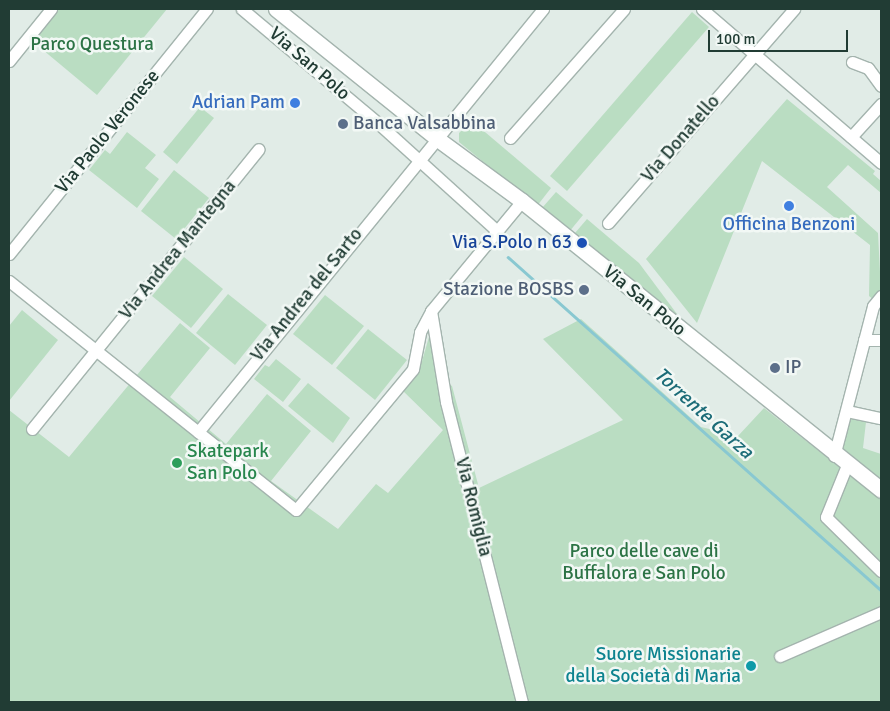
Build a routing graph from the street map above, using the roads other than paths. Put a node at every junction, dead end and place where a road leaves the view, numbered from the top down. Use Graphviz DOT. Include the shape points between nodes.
graph roads {
  1 [pos="51,9"];
  2 [pos="207,9"];
  3 [pos="242,9"];
  4 [pos="276,9"];
  5 [pos="543,9"];
  6 [pos="624,9"];
  7 [pos="702,9"];
  8 [pos="794,9"];
  9 [pos="754,54"];
  10 [pos="9,61"];
  11 [pos="852,62"];
  12 [pos="881,86"];
  13 [pos="881,104"];
  14 [pos="851,137"];
  15 [pos="510,138"];
  16 [pos="439,140"];
  17 [pos="259,149"];
  18 [pos="419,159"];
  19 [pos="881,163"];
  20 [pos="522,202"];
  21 [pos="608,223"];
  22 [pos="496,230"];
  23 [pos="9,254"];
  24 [pos="9,281"];
  25 [pos="881,296"];
  26 [pos="431,311"];
  27 [pos="864,340"];
  28 [pos="881,340"];
  29 [pos="96,351"];
  30 [pos="847,411"];
  31 [pos="881,418"];
  32 [pos="32,429"];
  33 [pos="198,432"];
  34 [pos="834,456"];
  35 [pos="847,465"];
  36 [pos="881,490"];
  37 [pos="881,571"];
  38 [pos="881,612"];
  39 [pos="780,656"];
  40 [pos="522,702"];
  1 -- 10 [label="street"];
  2 -- 23 [label="street, Via Paolo Veronese"];
  3 -- 18 [label="street, Via San Polo"];
  4 -- 16 [label="main road, Via San Polo"];
  5 -- 16 [label="street"];
  6 -- 15 [label="street"];
  7 -- 9 [label="street"];
  8 -- 9 [label="street, Via Donatello"];
  9 -- 14 [label="street"];
  9 -- 21 [label="street, Via Donatello"];
  11 -- 12 [label="street" via="868,68"];
  13 -- 14 [label="street"];
  14 -- 19 [label="street"];
  16 -- 18 [label="street"];
  16 -- 20 [label="main road, Via San Polo"];
  17 -- 29 [label="street, Via Andrea Mantegna"];
  18 -- 22 [label="street, Via San Polo"];
  18 -- 33 [label="street, Via Andrea del Sarto"];
  20 -- 22 [label="street"];
  20 -- 34 [label="main road, Via San Polo"];
  22 -- 26 [label="street"];
  24 -- 29 [label="street"];
  25 -- 27 [label="street" via="873,306"];
  26 -- 33 [label="street" via="420,332 413,369 296,510"];
  26 -- 40 [label="street, Via Romiglia" via="446,402"];
  27 -- 28 [label="street"];
  27 -- 30 [label="street"];
  29 -- 32 [label="street, Via Andrea Mantegna"];
  29 -- 33 [label="street"];
  30 -- 31 [label="street"];
  30 -- 34 [label="street"];
  34 -- 35 [label="main road, Via San Polo"];
  35 -- 36 [label="main road, Via San Polo"];
  35 -- 37 [label="street" via="826,517"];
  38 -- 39 [label="street"];
}
